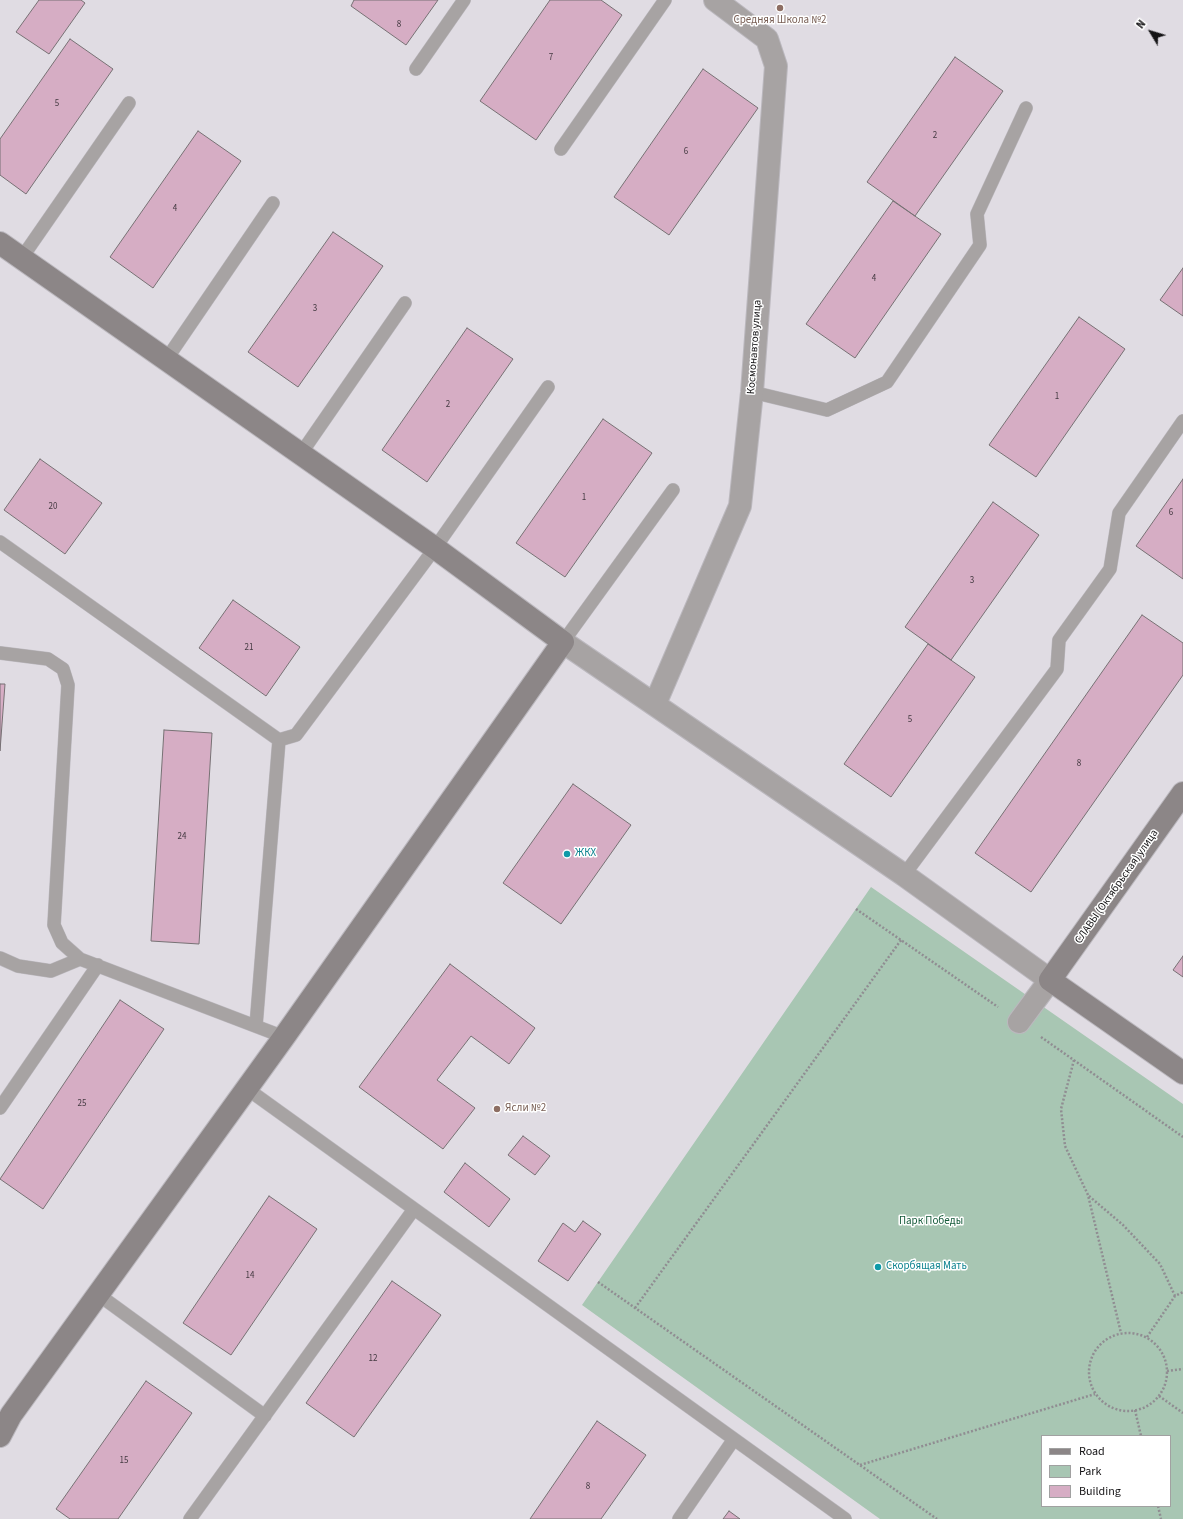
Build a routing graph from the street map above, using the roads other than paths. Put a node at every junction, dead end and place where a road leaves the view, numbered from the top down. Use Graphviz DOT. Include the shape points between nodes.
graph roads {
  1 [pos="464,0"];
  2 [pos="665,0"];
  3 [pos="715,0"];
  4 [pos="416,69"];
  5 [pos="130,103"];
  6 [pos="1026,108"];
  7 [pos="561,149"];
  8 [pos="273,204"];
  9 [pos="0,243"];
  10 [pos="21,259"];
  11 [pos="405,303"];
  12 [pos="166,360"];
  13 [pos="548,387"];
  14 [pos="752,392"];
  15 [pos="1183,421"];
  16 [pos="300,455"];
  17 [pos="672,490"];
  18 [pos="0,542"];
  19 [pos="436,548"];
  20 [pos="563,642"];
  21 [pos="0,654"];
  22 [pos="655,704"];
  23 [pos="278,740"];
  24 [pos="1183,793"];
  25 [pos="904,875"];
  26 [pos="0,958"];
  27 [pos="80,959"];
  28 [pos="98,965"];
  29 [pos="1050,980"];
  30 [pos="1019,1022"];
  31 [pos="256,1026"];
  32 [pos="284,1037"];
  33 [pos="1183,1073"];
  34 [pos="246,1088"];
  35 [pos="0,1108"];
  36 [pos="414,1209"];
  37 [pos="99,1295"];
  38 [pos="264,1416"];
  39 [pos="0,1436"];
  40 [pos="734,1439"];
  41 [pos="190,1519"];
  42 [pos="679,1519"];
  43 [pos="845,1519"];
  1 -- 4 [label="lane"];
  2 -- 7 [label="lane"];
  3 -- 14 [label="street, Космонавтов улица" via="768,39 776,66"];
  5 -- 10 [label="lane"];
  6 -- 14 [label="lane" via="977,214 980,245 887,382 827,410"];
  8 -- 12 [label="lane"];
  9 -- 10 [label="street"];
  10 -- 12 [label="street"];
  11 -- 16 [label="lane"];
  12 -- 16 [label="street"];
  13 -- 19 [label="lane"];
  14 -- 22 [label="street, Космонавтов улица" via="740,506"];
  15 -- 25 [label="lane" via="1119,513 1110,569 1059,640 1057,669"];
  16 -- 19 [label="street"];
  17 -- 20 [label="lane"];
  18 -- 23 [label="lane"];
  19 -- 20 [label="street"];
  19 -- 23 [label="lane" via="296,735"];
  20 -- 22 [label="street"];
  20 -- 32 [label="street"];
  21 -- 27 [label="lane" via="48,659 63,669 68,685 54,926 62,943"];
  22 -- 25 [label="street"];
  23 -- 31 [label="lane"];
  24 -- 29 [label="street, СЛАВЫ (Октябрьская) улица"];
  25 -- 29 [label="street"];
  26 -- 27 [label="lane" via="18,966 51,971"];
  27 -- 28 [label="lane"];
  28 -- 31 [label="lane"];
  28 -- 35 [label="lane"];
  29 -- 30 [label="street"];
  29 -- 33 [label="street"];
  31 -- 32 [label="lane"];
  32 -- 34 [label="street"];
  34 -- 36 [label="lane"];
  34 -- 37 [label="street"];
  36 -- 38 [label="lane"];
  36 -- 40 [label="lane"];
  37 -- 38 [label="lane"];
  37 -- 39 [label="street" via="11,1415"];
  38 -- 41 [label="lane"];
  40 -- 42 [label="lane"];
  40 -- 43 [label="lane"];
}
